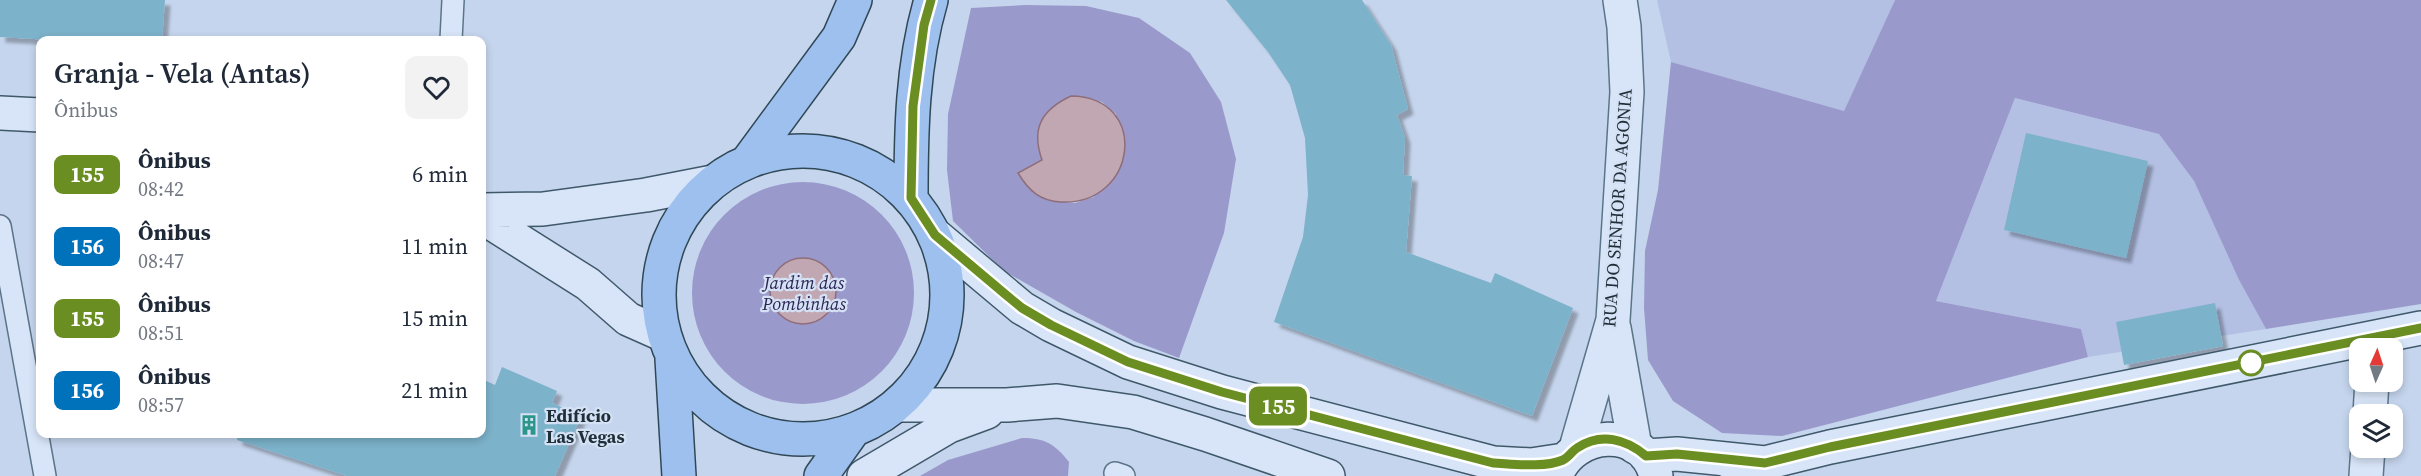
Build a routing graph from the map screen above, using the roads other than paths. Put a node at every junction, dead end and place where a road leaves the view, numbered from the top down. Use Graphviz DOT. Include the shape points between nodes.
graph roads {
  1 [pos="453,0"];
  2 [pos="855,0"];
  3 [pos="931,0"];
  4 [pos="1620,0"];
  5 [pos="451,36"];
  6 [pos="0,113"];
  7 [pos="36,115"];
  8 [pos="747,162"];
  9 [pos="714,182"];
  10 [pos="911,198"];
  11 [pos="486,210"];
  12 [pos="486,220"];
  13 [pos="0,226"];
  14 [pos="935,235"];
  15 [pos="1612,320"];
  16 [pos="2421,328"];
  17 [pos="2390,338"];
  18 [pos="668,346"];
  19 [pos="2349,348"];
  20 [pos="897,405"];
  21 [pos="1007,405"];
  22 [pos="36,426"];
  23 [pos="853,431"];
  24 [pos="38,438"];
  25 [pos="2367,458"];
  26 [pos="1646,460"];
  27 [pos="1565,461"];
  28 [pos="1756,472"];
  29 [pos="45,476"];
  30 [pos="679,476"];
  31 [pos="821,476"];
  32 [pos="864,476"];
  33 [pos="1328,476"];
  34 [pos="2366,476"];
  1 -- 5 [label="lane"];
  2 -- 8 [label="main road" via="839,37"];
  3 -- 10 [label="main road" via="913,106"];
  4 -- 15 [label="street, RUA DO SENHOR DA AGONIA" via="1627,92"];
  6 -- 7 [label="street"];
  8 -- 9 [label="main road"];
  8 -- 10 [label="main road" via="781,152 817,152 852,159 884,174"];
  9 -- 11 [label="street" via="543,209"];
  9 -- 18 [label="main road" via="684,213 665,251 658,293"];
  10 -- 14 [label="main road"];
  12 -- 18 [label="street" via="588,284 628,319"];
  13 -- 22 [label="lane"];
  14 -- 20 [label="main road" via="948,280 945,327 928,370"];
  14 -- 27 [label="street" via="1022,308 1128,362 1222,392 1493,463 1531,465"];
  15 -- 26 [label="street"];
  15 -- 27 [label="street, RUA DO SENHOR DA AGONIA"];
  16 -- 17 [label="street"];
  18 -- 23 [label="main road" via="696,393 729,419 768,435 811,440"];
  18 -- 30 [label="main road"];
  19 -- 28 [label="street" via="1830,447"];
  20 -- 21 [label="street"];
  20 -- 23 [label="main road"];
  21 -- 32 [label="street" via="949,426"];
  21 -- 33 [label="street" via="1057,401 1133,412"];
  23 -- 31 [label="main road"];
  24 -- 29 [label="lane"];
  25 -- 34 [label="street"];
  26 -- 27 [label="street" via="1620,440 1605,439 1589,441"];
  26 -- 28 [label="street" via="1677,454"];
}
